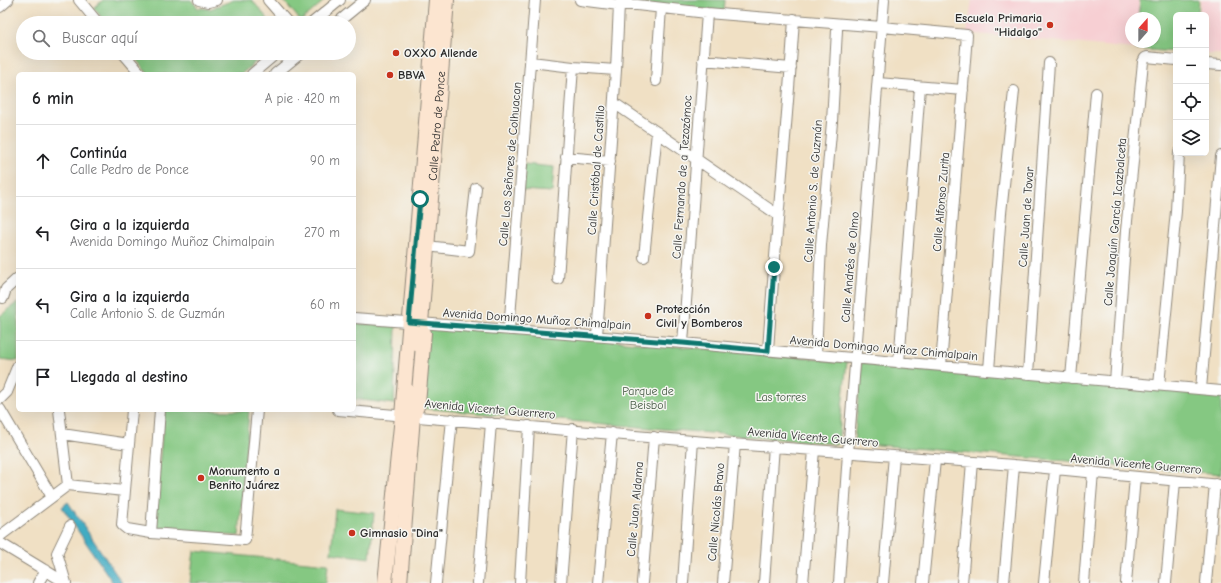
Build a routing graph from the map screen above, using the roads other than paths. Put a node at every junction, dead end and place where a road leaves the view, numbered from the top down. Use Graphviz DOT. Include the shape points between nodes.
graph roads {
  1 [pos="8,0"];
  2 [pos="93,0"];
  3 [pos="199,0"];
  4 [pos="217,0"];
  5 [pos="268,0"];
  6 [pos="340,0"];
  7 [pos="365,0"];
  8 [pos="436,0"];
  9 [pos="447,0"];
  10 [pos="535,0"];
  11 [pos="580,0"];
  12 [pos="884,0"];
  13 [pos="82,3"];
  14 [pos="619,5"];
  15 [pos="0,7"];
  16 [pos="661,8"];
  17 [pos="706,13"];
  18 [pos="92,16"];
  19 [pos="282,16"];
  20 [pos="321,16"];
  21 [pos="346,16"];
  22 [pos="793,22"];
  23 [pos="882,27"];
  24 [pos="837,30"];
  25 [pos="129,60"];
  26 [pos="270,60"];
  27 [pos="292,60"];
  28 [pos="703,60"];
  29 [pos="1173,60"];
  30 [pos="531,62"];
  31 [pos="1049,63"];
  32 [pos="1209,64"];
  33 [pos="1221,65"];
  34 [pos="573,67"];
  35 [pos="791,68"];
  36 [pos="616,70"];
  37 [pos="139,72"];
  38 [pos="257,72"];
  39 [pos="277,72"];
  40 [pos="656,81"];
  41 [pos="878,83"];
  42 [pos="920,87"];
  43 [pos="963,90"];
  44 [pos="1014,91"];
  45 [pos="1096,93"];
  46 [pos="614,103"];
  47 [pos="657,132"];
  48 [pos="1179,156"];
  49 [pos="1221,156"];
  50 [pos="566,157"];
  51 [pos="696,160"];
  52 [pos="610,161"];
  53 [pos="476,188"];
  54 [pos="778,215"];
  55 [pos="427,246"];
  56 [pos="644,257"];
  57 [pos="558,279"];
  58 [pos="16,281"];
  59 [pos="8,292"];
  60 [pos="356,318"];
  61 [pos="415,323"];
  62 [pos="509,330"];
  63 [pos="597,336"];
  64 [pos="683,343"];
  65 [pos="768,351"];
  66 [pos="816,355"];
  67 [pos="855,359"];
  68 [pos="899,363"];
  69 [pos="941,366"];
  70 [pos="989,370"];
  71 [pos="1028,374"];
  72 [pos="1071,378"];
  73 [pos="15,379"];
  74 [pos="1115,382"];
  75 [pos="1159,385"];
  76 [pos="1201,389"];
  77 [pos="1221,391"];
  78 [pos="4,396"];
  79 [pos="0,409"];
  80 [pos="59,412"];
  81 [pos="132,412"];
  82 [pos="160,412"];
  83 [pos="257,412"];
  84 [pos="356,412"];
  85 [pos="408,416"];
  86 [pos="452,419"];
  87 [pos="491,423"];
  88 [pos="529,426"];
  89 [pos="573,429"];
  90 [pos="612,433"];
  91 [pos="62,434"];
  92 [pos="654,437"];
  93 [pos="693,441"];
  94 [pos="129,444"];
  95 [pos="735,444"];
  96 [pos="774,446"];
  97 [pos="814,450"];
  98 [pos="848,453"];
  99 [pos="894,456"];
  100 [pos="935,460"];
  101 [pos="972,462"];
  102 [pos="1014,466"];
  103 [pos="1055,470"];
  104 [pos="1093,472"];
  105 [pos="1135,477"];
  106 [pos="1175,481"];
  107 [pos="1218,485"];
  108 [pos="60,491"];
  109 [pos="124,491"];
  110 [pos="70,526"];
  111 [pos="1,532"];
  112 [pos="151,533"];
  113 [pos="0,543"];
  114 [pos="46,570"];
  115 [pos="38,583"];
  116 [pos="66,583"];
  117 [pos="385,583"];
  118 [pos="400,583"];
  119 [pos="436,583"];
  120 [pos="478,583"];
  121 [pos="520,583"];
  122 [pos="561,583"];
  123 [pos="598,583"];
  124 [pos="642,583"];
  125 [pos="683,583"];
  126 [pos="723,583"];
  127 [pos="764,583"];
  128 [pos="803,583"];
  129 [pos="839,583"];
  130 [pos="883,583"];
  131 [pos="922,583"];
  132 [pos="962,583"];
  133 [pos="1004,583"];
  134 [pos="1044,583"];
  135 [pos="1084,583"];
  136 [pos="1126,583"];
  137 [pos="1166,583"];
  138 [pos="1206,583"];
  1 -- 15 [label="street"];
  2 -- 13 [label="street"];
  3 -- 4 [label="street"];
  5 -- 19 [label="street"];
  6 -- 20 [label="street"];
  7 -- 21 [label="street"];
  8 -- 61 [label="street, Calle Pedro de Ponce"];
  9 -- 55 [label="street, Calle Pedro de Ponce"];
  10 -- 30 [label="street, Calle Los Señores de Colhuacan"];
  11 -- 14 [label="street"];
  12 -- 23 [label="street, Calle Andrés de Olmo"];
  13 -- 18 [label="street"];
  14 -- 16 [label="street"];
  14 -- 36 [label="street, Calle Cristóbal de Castillo"];
  16 -- 17 [label="street"];
  16 -- 40 [label="street"];
  17 -- 22 [label="street"];
  17 -- 28 [label="street, Calle Fernando de a Tezozómoc"];
  22 -- 23 [label="street"];
  22 -- 35 [label="street"];
  23 -- 41 [label="street, Calle Andrés de Olmo"];
  23 -- 43 [label="street, Calle Alfonso Zurita" via="967,35"];
  24 -- 66 [label="street, Calle Antonio S. de Guzmán" via="821,245"];
  25 -- 37 [label="street"];
  26 -- 38 [label="street"];
  27 -- 39 [label="street"];
  28 -- 35 [label="street"];
  28 -- 51 [label="street, Calle Fernando de a Tezozómoc"];
  29 -- 74 [label="street, Calle Joaquín García Icazbalceta" via="1145,58 1143,65 1126,231"];
  30 -- 34 [label="street"];
  30 -- 62 [label="street, Calle Los Señores de Colhuacan"];
  31 -- 71 [label="street, Calle Juan de Tovar"];
  32 -- 33 [label="street"];
  34 -- 36 [label="street"];
  34 -- 50 [label="street"];
  35 -- 54 [label="street"];
  36 -- 46 [label="street, Calle Cristóbal de Castillo"];
  41 -- 42 [label="street"];
  41 -- 67 [label="street, Calle Andrés de Olmo"];
  42 -- 43 [label="street"];
  42 -- 68 [label="street"];
  43 -- 69 [label="street, Calle Alfonso Zurita"];
  44 -- 70 [label="street" via="1001,213"];
  45 -- 72 [label="street"];
  46 -- 47 [label="street"];
  46 -- 52 [label="street, Calle Cristóbal de Castillo"];
  47 -- 51 [label="street"];
  47 -- 56 [label="street"];
  48 -- 75 [label="street"];
  49 -- 76 [label="street"];
  50 -- 52 [label="street"];
  50 -- 57 [label="street"];
  51 -- 54 [label="street"];
  51 -- 64 [label="street, Calle Fernando de a Tezozómoc"];
  52 -- 63 [label="street, Calle Cristóbal de Castillo"];
  53 -- 55 [label="street" via="470,251"];
  54 -- 65 [label="street"];
  55 -- 61 [label="street, Calle Pedro de Ponce"];
  58 -- 59 [label="street"];
  60 -- 61 [label="street, Avenida Domingo Muñoz Chimalpain"];
  61 -- 62 [label="street, Avenida Domingo Muñoz Chimalpain"];
  61 -- 85 [label="street, Calle Pedro de Ponce" via="424,329 418,404"];
  62 -- 63 [label="street, Avenida Domingo Muñoz Chimalpain"];
  63 -- 64 [label="street, Avenida Domingo Muñoz Chimalpain"];
  64 -- 65 [label="street, Avenida Domingo Muñoz Chimalpain"];
  65 -- 66 [label="street, Avenida Domingo Muñoz Chimalpain"];
  66 -- 67 [label="street, Avenida Domingo Muñoz Chimalpain"];
  67 -- 68 [label="street, Avenida Domingo Muñoz Chimalpain"];
  67 -- 98 [label="street, Calle Andrés de Olmo"];
  68 -- 69 [label="street, Avenida Domingo Muñoz Chimalpain"];
  69 -- 70 [label="street, Avenida Domingo Muñoz Chimalpain"];
  70 -- 71 [label="street, Avenida Domingo Muñoz Chimalpain"];
  71 -- 72 [label="street, Avenida Domingo Muñoz Chimalpain"];
  72 -- 74 [label="street, Avenida Domingo Muñoz Chimalpain"];
  73 -- 78 [label="street"];
  74 -- 75 [label="street, Avenida Domingo Muñoz Chimalpain"];
  75 -- 76 [label="street, Avenida Domingo Muñoz Chimalpain"];
  76 -- 77 [label="street, Avenida Domingo Muñoz Chimalpain"];
  79 -- 108 [label="street"];
  80 -- 91 [label="street"];
  81 -- 94 [label="street"];
  82 -- 112 [label="street"];
  83 -- 112 [label="street" via="245,540"];
  84 -- 85 [label="street, Avenida Vicente Guerrero"];
  85 -- 86 [label="street, Avenida Vicente Guerrero"];
  85 -- 117 [label="street"];
  85 -- 118 [label="street"];
  86 -- 87 [label="street, Avenida Vicente Guerrero"];
  86 -- 119 [label="street"];
  87 -- 88 [label="street, Avenida Vicente Guerrero"];
  87 -- 120 [label="street"];
  88 -- 89 [label="street, Avenida Vicente Guerrero"];
  88 -- 121 [label="street"];
  89 -- 90 [label="street, Avenida Vicente Guerrero"];
  89 -- 122 [label="street"];
  90 -- 92 [label="street, Avenida Vicente Guerrero"];
  90 -- 123 [label="street"];
  91 -- 94 [label="street"];
  91 -- 108 [label="street"];
  92 -- 93 [label="street, Avenida Vicente Guerrero"];
  92 -- 124 [label="street, Calle Juan Aldama"];
  93 -- 95 [label="street, Avenida Vicente Guerrero"];
  93 -- 125 [label="street"];
  94 -- 109 [label="street"];
  95 -- 96 [label="street, Avenida Vicente Guerrero"];
  95 -- 126 [label="street, Calle Nicolás Bravo"];
  96 -- 97 [label="street, Avenida Vicente Guerrero"];
  96 -- 127 [label="street"];
  97 -- 98 [label="street, Avenida Vicente Guerrero"];
  97 -- 128 [label="street"];
  98 -- 99 [label="street, Avenida Vicente Guerrero"];
  98 -- 129 [label="street, Calle Andrés de Olmo"];
  99 -- 100 [label="street, Avenida Vicente Guerrero"];
  99 -- 130 [label="street"];
  100 -- 101 [label="street, Avenida Vicente Guerrero"];
  100 -- 131 [label="street"];
  101 -- 102 [label="street, Avenida Vicente Guerrero"];
  101 -- 132 [label="street"];
  102 -- 103 [label="street, Avenida Vicente Guerrero"];
  102 -- 133 [label="street"];
  103 -- 104 [label="street, Avenida Vicente Guerrero"];
  103 -- 134 [label="street"];
  104 -- 105 [label="street, Avenida Vicente Guerrero"];
  104 -- 135 [label="street"];
  105 -- 106 [label="street, Avenida Vicente Guerrero"];
  105 -- 136 [label="street"];
  106 -- 107 [label="street, Avenida Vicente Guerrero"];
  106 -- 137 [label="street"];
  107 -- 138 [label="street"];
  108 -- 109 [label="street"];
  108 -- 111 [label="street"];
  109 -- 112 [label="street" via="122,525"];
  110 -- 116 [label="street" via="57,553"];
  113 -- 114 [label="street"];
  114 -- 115 [label="street"];
  114 -- 116 [label="street"];
}
